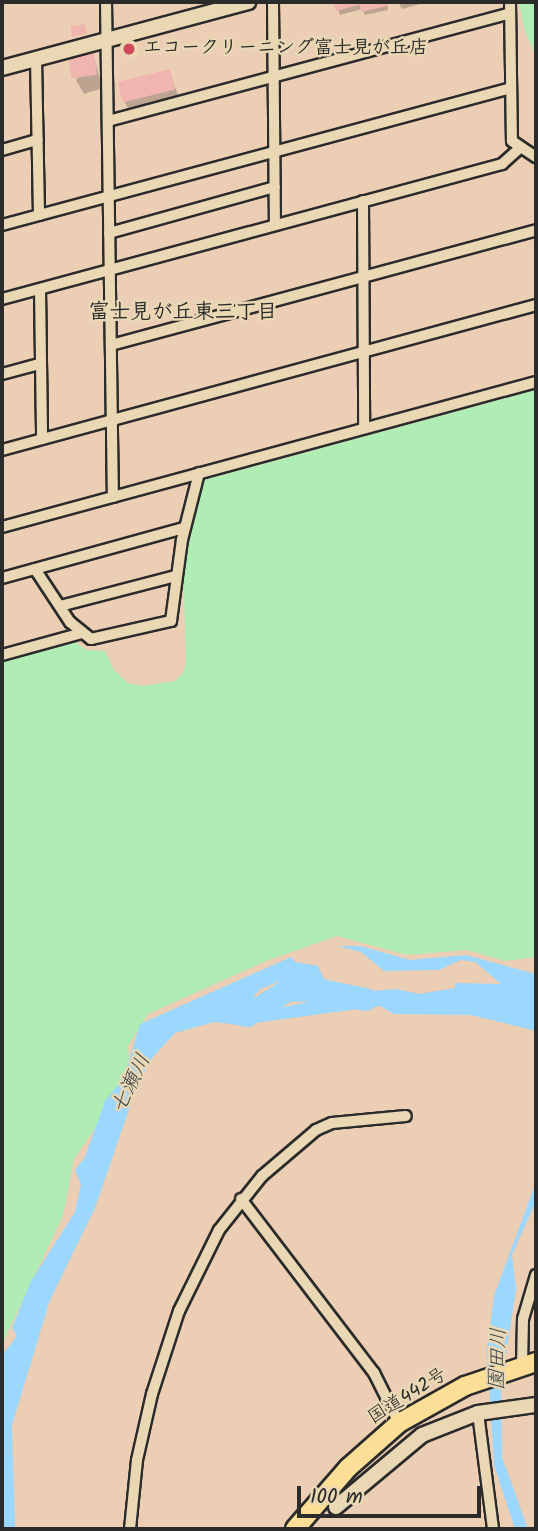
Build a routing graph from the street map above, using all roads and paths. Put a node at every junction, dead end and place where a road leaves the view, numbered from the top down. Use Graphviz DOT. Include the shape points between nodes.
graph roads {
  1 [pos="106,2"];
  2 [pos="248,2"];
  3 [pos="273,2"];
  4 [pos="510,7"];
  5 [pos="107,40"];
  6 [pos="36,58"];
  7 [pos="2,68"];
  8 [pos="274,76"];
  9 [pos="511,88"];
  10 [pos="108,121"];
  11 [pos="38,140"];
  12 [pos="520,148"];
  13 [pos="2,150"];
  14 [pos="274,151"];
  15 [pos="536,157"];
  16 [pos="275,187"];
  17 [pos="109,196"];
  18 [pos="363,201"];
  19 [pos="39,215"];
  20 [pos="2,225"];
  21 [pos="275,225"];
  22 [pos="536,230"];
  23 [pos="109,233"];
  24 [pos="110,270"];
  25 [pos="363,276"];
  26 [pos="40,289"];
  27 [pos="2,299"];
  28 [pos="536,305"];
  29 [pos="111,345"];
  30 [pos="363,352"];
  31 [pos="40,364"];
  32 [pos="2,374"];
  33 [pos="536,382"];
  34 [pos="112,420"];
  35 [pos="364,428"];
  36 [pos="41,439"];
  37 [pos="2,450"];
  38 [pos="198,473"];
  39 [pos="113,497"];
  40 [pos="2,527"];
  41 [pos="184,528"];
  42 [pos="35,569"];
  43 [pos="176,576"];
  44 [pos="2,578"];
  45 [pos="60,606"];
  46 [pos="82,633"];
  47 [pos="2,654"];
  48 [pos="406,1116"];
  49 [pos="241,1199"];
  50 [pos="536,1275"];
  51 [pos="525,1365"];
  52 [pos="536,1405"];
  53 [pos="478,1413"];
  54 [pos="399,1423"];
  55 [pos="336,1507"];
  56 [pos="130,1529"];
  57 [pos="295,1529"];
  58 [pos="493,1529"];
  1 -- 5 [label="street"];
  2 -- 5 [label="street"];
  3 -- 8 [label="street"];
  4 -- 8 [label="street"];
  4 -- 9 [label="street"];
  5 -- 6 [label="street"];
  5 -- 10 [label="street"];
  6 -- 7 [label="street"];
  6 -- 11 [label="street"];
  8 -- 10 [label="street"];
  8 -- 14 [label="street"];
  9 -- 12 [label="street" via="512,141"];
  9 -- 14 [label="street"];
  10 -- 17 [label="street"];
  11 -- 13 [label="street"];
  11 -- 19 [label="street"];
  12 -- 15 [label="street"];
  12 -- 18 [label="street" via="502,164"];
  14 -- 16 [label="street"];
  14 -- 17 [label="street"];
  16 -- 21 [label="street"];
  16 -- 23 [label="street"];
  17 -- 19 [label="street"];
  17 -- 23 [label="street"];
  18 -- 21 [label="street"];
  18 -- 25 [label="street"];
  19 -- 20 [label="street"];
  21 -- 24 [label="street"];
  22 -- 25 [label="street"];
  23 -- 24 [label="street"];
  24 -- 26 [label="street"];
  24 -- 29 [label="street"];
  25 -- 29 [label="street"];
  25 -- 30 [label="street"];
  26 -- 27 [label="street"];
  26 -- 31 [label="street"];
  28 -- 30 [label="street"];
  29 -- 34 [label="street"];
  30 -- 34 [label="street"];
  30 -- 35 [label="street"];
  31 -- 32 [label="street"];
  31 -- 36 [label="street"];
  33 -- 35 [label="street"];
  34 -- 36 [label="street"];
  34 -- 39 [label="street"];
  35 -- 38 [label="street"];
  36 -- 37 [label="street"];
  38 -- 39 [label="street"];
  38 -- 41 [label="street"];
  39 -- 40 [label="street"];
  41 -- 42 [label="street"];
  41 -- 43 [label="street"];
  42 -- 44 [label="street"];
  42 -- 45 [label="street"];
  43 -- 45 [label="street"];
  43 -- 46 [label="street" via="171,621 97,640"];
  45 -- 46 [label="street"];
  46 -- 47 [label="street"];
  48 -- 49 [label="street" via="325,1125 289,1151"];
  49 -- 54 [label="street" via="374,1373"];
  49 -- 56 [label="street" via="203,1258 166,1347 141,1442"];
  50 -- 51 [label="street" via="523,1319"];
  51 -- 54 [label="highway, 国道442号" via="480,1380"];
  52 -- 53 [label="street"];
  53 -- 55 [label="street" via="414,1440"];
  53 -- 58 [label="street"];
  54 -- 57 [label="highway, 国道442号" via="353,1462"];
}
